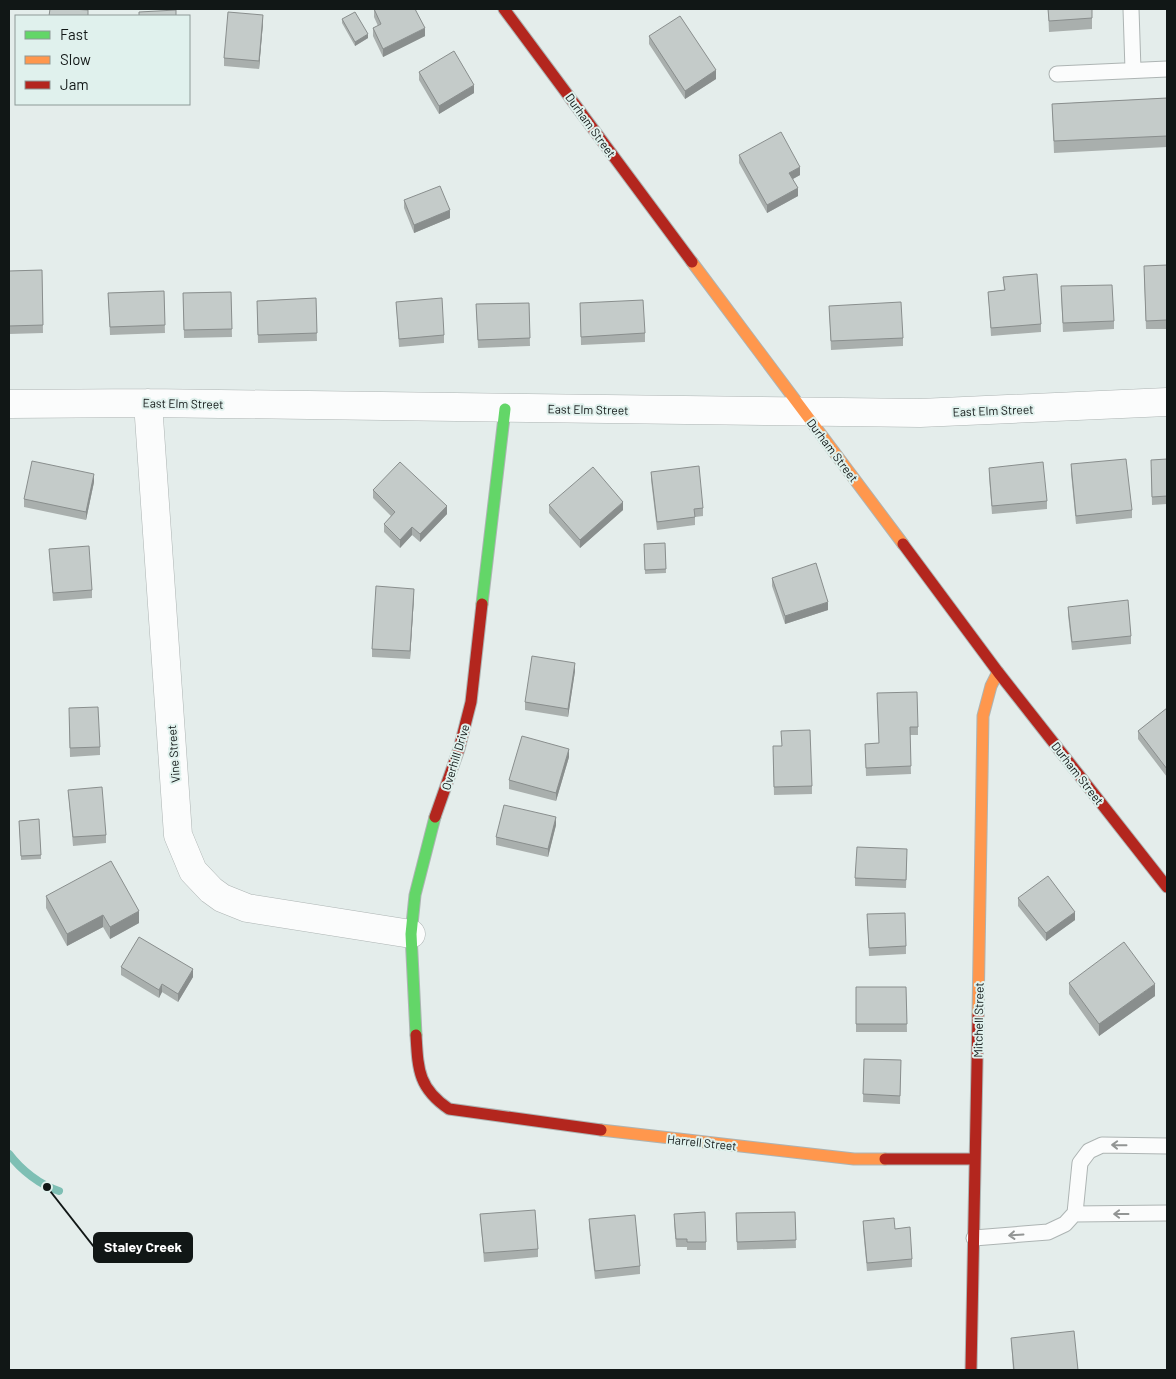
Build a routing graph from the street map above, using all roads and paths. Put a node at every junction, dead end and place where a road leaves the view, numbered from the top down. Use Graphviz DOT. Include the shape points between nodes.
graph roads {
  1 [pos="504,9"];
  2 [pos="1132,9"];
  3 [pos="1167,69"];
  4 [pos="1133,70"];
  5 [pos="1057,74"];
  6 [pos="1167,402"];
  7 [pos="148,403"];
  8 [pos="9,404"];
  9 [pos="505,409"];
  10 [pos="804,412"];
  11 [pos="998,672"];
  12 [pos="1167,887"];
  13 [pos="411,934"];
  14 [pos="433,1099"];
  15 [pos="1167,1146"];
  16 [pos="975,1159"];
  17 [pos="1167,1213"];
  18 [pos="1074,1214"];
  19 [pos="974,1238"];
  20 [pos="970,1370"];
  1 -- 10 [label="street, Durham Street"];
  2 -- 4 [label="lane"];
  3 -- 4 [label="lane"];
  4 -- 5 [label="lane"];
  6 -- 10 [label="street, East Elm Street" via="920,413"];
  7 -- 8 [label="street, East Elm Street"];
  7 -- 9 [label="street, East Elm Street"];
  7 -- 13 [label="street, Vine Street" via="178,834 193,871 211,890 247,908"];
  9 -- 10 [label="street, East Elm Street"];
  9 -- 13 [label="street, Overhill Drive" via="471,702 425,854 415,894"];
  10 -- 11 [label="street, Durham Street"];
  11 -- 12 [label="street, Durham Street"];
  11 -- 16 [label="street, Mitchell Street" via="983,716"];
  13 -- 14 [label="street, Overhill Drive" via="418,1068 422,1084"];
  14 -- 16 [label="street, Harrell Street" via="449,1109 591,1130 854,1158"];
  15 -- 18 [label="lane, one-way" via="1102,1145 1088,1151 1080,1163"];
  16 -- 19 [label="street, Mitchell Street"];
  17 -- 18 [label="lane, one-way"];
  18 -- 19 [label="lane, one-way" via="1065,1224 1048,1232"];
  19 -- 20 [label="street, Mitchell Street"];
}
